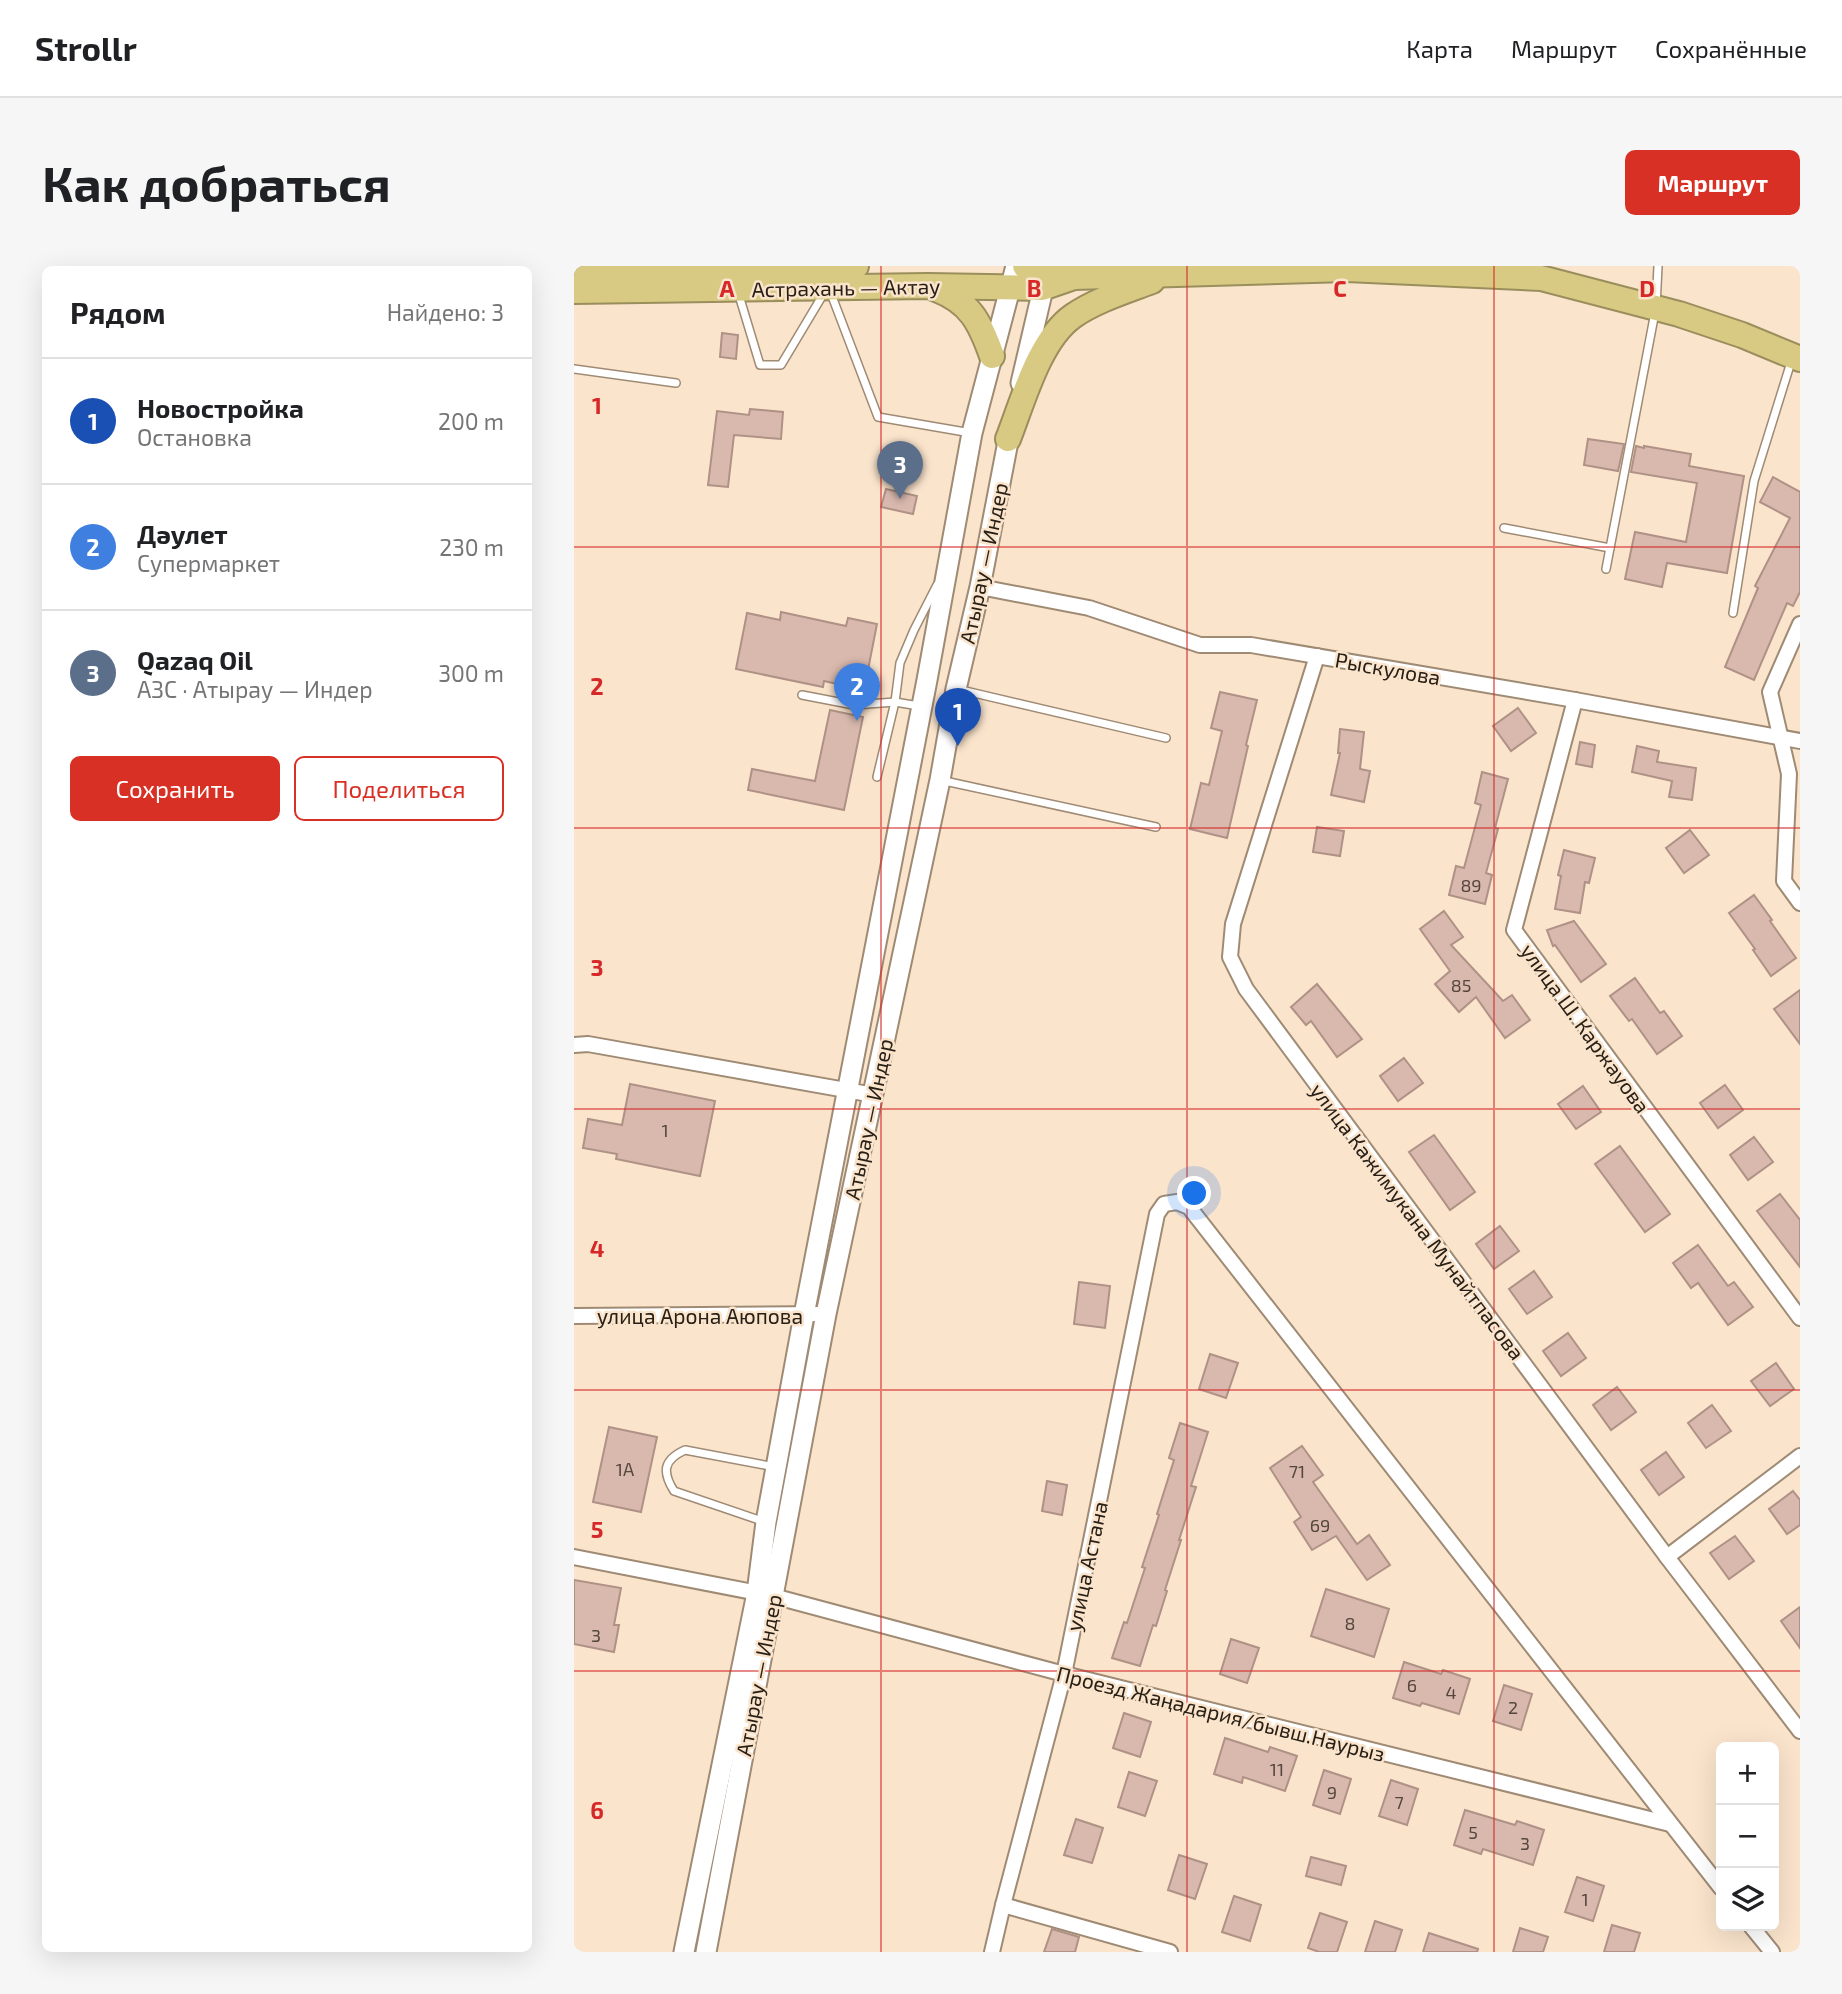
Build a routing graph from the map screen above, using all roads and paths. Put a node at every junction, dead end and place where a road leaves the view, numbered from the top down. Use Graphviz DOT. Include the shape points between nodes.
graph roads {
  1 [pos="856,266"];
  2 [pos="1658,266"];
  3 [pos="788,267"];
  4 [pos="574,268"];
  5 [pos="1154,271"];
  6 [pos="1041,272"];
  7 [pos="1013,277"];
  8 [pos="928,286"];
  9 [pos="828,287"];
  10 [pos="737,288"];
  11 [pos="574,290"];
  12 [pos="1656,307"];
  13 [pos="992,356"];
  14 [pos="1796,357"];
  15 [pos="574,369"];
  16 [pos="676,383"];
  17 [pos="972,433"];
  18 [pos="1008,439"];
  19 [pos="1504,528"];
  20 [pos="1610,548"];
  21 [pos="948,564"];
  22 [pos="1606,569"];
  23 [pos="980,587"];
  24 [pos="1734,613"];
  25 [pos="1800,624"];
  26 [pos="1317,656"];
  27 [pos="956,689"];
  28 [pos="802,695"];
  29 [pos="1575,700"];
  30 [pos="895,702"];
  31 [pos="922,706"];
  32 [pos="1166,738"];
  33 [pos="1782,738"];
  34 [pos="1800,741"];
  35 [pos="877,777"];
  36 [pos="940,780"];
  37 [pos="1156,827"];
  38 [pos="1800,903"];
  39 [pos="574,1045"];
  40 [pos="846,1090"];
  41 [pos="874,1095"];
  42 [pos="826,1314"];
  43 [pos="804,1315"];
  44 [pos="574,1316"];
  45 [pos="1800,1318"];
  46 [pos="1800,1456"];
  47 [pos="775,1467"];
  48 [pos="766,1522"];
  49 [pos="574,1557"];
  50 [pos="1667,1557"];
  51 [pos="765,1595"];
  52 [pos="1063,1674"];
  53 [pos="1800,1731"];
  54 [pos="1670,1824"];
  55 [pos="1716,1882"];
  56 [pos="1003,1905"];
  57 [pos="1755,1931"];
  58 [pos="684,1952"];
  59 [pos="706,1952"];
  60 [pos="992,1952"];
  61 [pos="1170,1952"];
  62 [pos="1772,1952"];
  1 -- 3 [label="highway, Астрахань — Актау"];
  2 -- 12 [label="lane"];
  3 -- 4 [label="highway, Астрахань — Актау"];
  5 -- 6 [label="highway, Астрахань — Актау" via="1074,276"];
  5 -- 12 [label="highway, Астрахань — Актау" via="1347,269 1541,278"];
  5 -- 18 [label="highway" via="1057,331 1032,377"];
  6 -- 7 [label="highway, Астрахань — Актау"];
  6 -- 18 [label="main road, Атырау — Индер"];
  7 -- 8 [label="highway, Астрахань — Актау"];
  7 -- 13 [label="main road, Атырау — Индер"];
  8 -- 9 [label="highway, Астрахань — Актау"];
  8 -- 13 [label="highway" via="952,295 968,308 985,334"];
  9 -- 10 [label="highway, Астрахань — Актау"];
  9 -- 10 [label="lane" via="781,365 760,365"];
  9 -- 17 [label="lane" via="878,417"];
  10 -- 11 [label="highway, Астрахань — Актау"];
  12 -- 14 [label="highway, Астрахань — Актау"];
  12 -- 20 [label="lane"];
  13 -- 17 [label="main road, Атырау — Индер"];
  14 -- 24 [label="lane" via="1754,481"];
  15 -- 16 [label="lane"];
  17 -- 21 [label="main road, Атырау — Индер"];
  18 -- 23 [label="main road, Атырау — Индер"];
  19 -- 20 [label="lane"];
  20 -- 22 [label="lane"];
  21 -- 30 [label="lane" via="900,663"];
  21 -- 31 [label="main road, Атырау — Индер"];
  23 -- 26 [label="street, Рыскулова" via="1089,608 1200,645 1251,645"];
  23 -- 27 [label="main road, Атырау — Индер"];
  25 -- 33 [label="street" via="1770,692"];
  26 -- 29 [label="street, Рыскулова"];
  26 -- 50 [label="street, улица Кажимукана Мунайтпасова" via="1233,925 1230,957 1246,989"];
  27 -- 32 [label="lane"];
  27 -- 36 [label="main road, Атырау — Индер"];
  28 -- 30 [label="lane" via="854,705"];
  29 -- 33 [label="street, Рыскулова"];
  29 -- 45 [label="street, улица Ш. Каржауова" via="1514,930"];
  30 -- 31 [label="lane"];
  30 -- 35 [label="lane"];
  31 -- 40 [label="main road, Атырау — Индер"];
  33 -- 34 [label="street, Рыскулова"];
  33 -- 38 [label="street" via="1789,775 1784,881"];
  36 -- 37 [label="lane"];
  36 -- 41 [label="main road, Атырау — Индер"];
  39 -- 40 [label="street"];
  40 -- 41 [label="street"];
  40 -- 43 [label="main road, Атырау — Индер"];
  41 -- 42 [label="main road, Атырау — Индер"];
  42 -- 43 [label="street, улица Арона Аюпова"];
  42 -- 51 [label="main road, Атырау — Индер"];
  43 -- 44 [label="street, улица Арона Аюпова"];
  43 -- 47 [label="main road, Атырау — Индер"];
  46 -- 50 [label="street"];
  47 -- 48 [label="main road, Атырау — Индер"];
  47 -- 48 [label="lane" via="685,1450 674,1455 667,1466 666,1478 674,1491"];
  48 -- 51 [label="main road, Атырау — Индер"];
  49 -- 51 [label="street, Проезд Жаңадария/бывш.Наурыз"];
  50 -- 53 [label="street, улица Кажимукана Мунайтпасова"];
  51 -- 52 [label="street, Проезд Жаңадария/бывш.Наурыз"];
  51 -- 58 [label="main road, Атырау — Индер"];
  51 -- 59 [label="main road, Атырау — Индер"];
  52 -- 54 [label="street, Проезд Жаңадария/бывш.Наурыз"];
  52 -- 54 [label="street, улица Астана" via="1157,1214 1164,1204 1177,1202 1189,1207"];
  52 -- 56 [label="street, улица Астана"];
  54 -- 55 [label="street"];
  56 -- 60 [label="street, улица Астана"];
  56 -- 61 [label="street"];
  57 -- 62 [label="street"];
}
